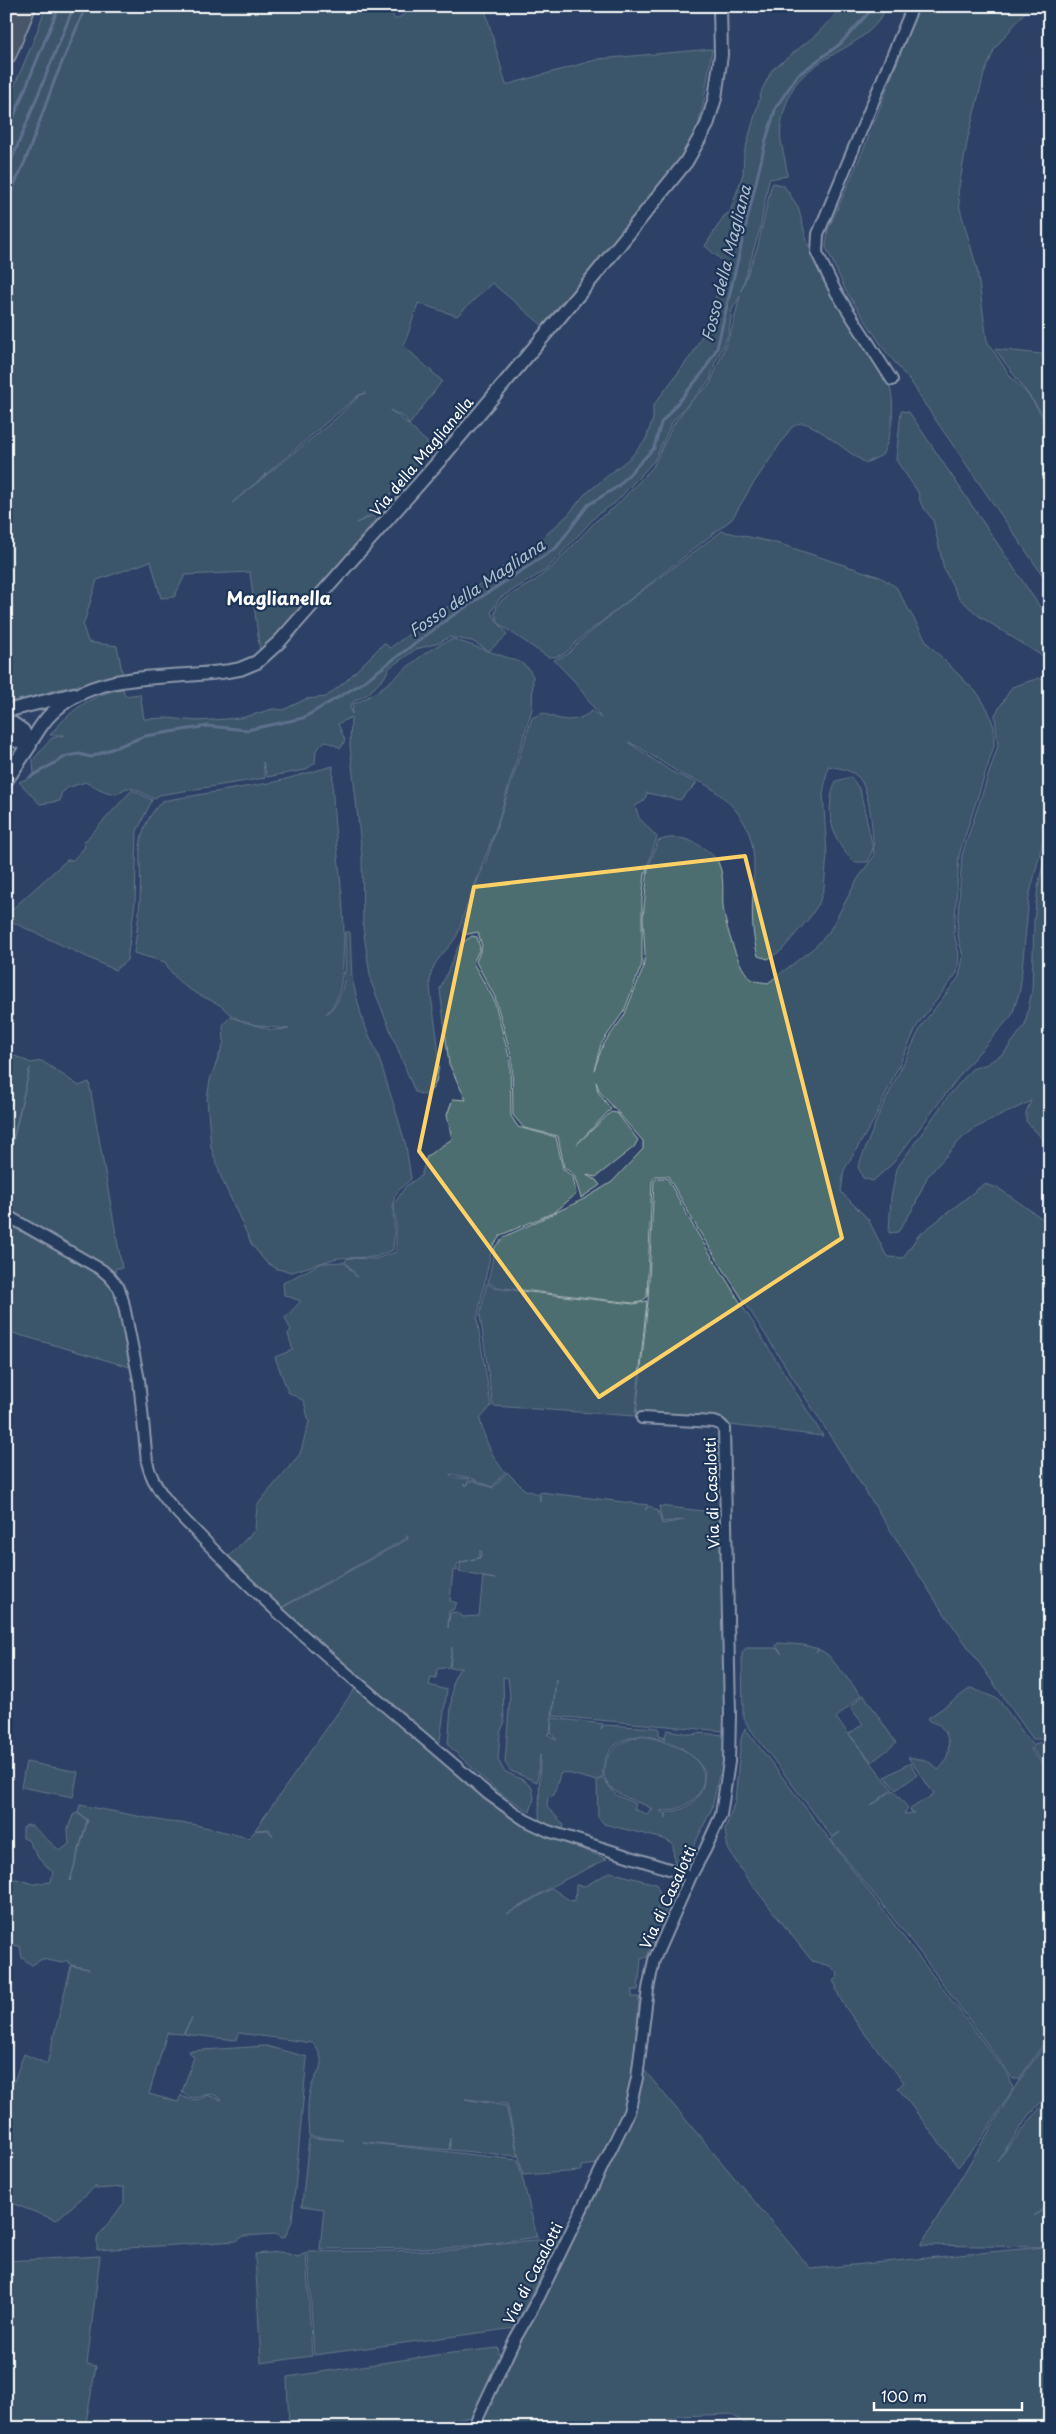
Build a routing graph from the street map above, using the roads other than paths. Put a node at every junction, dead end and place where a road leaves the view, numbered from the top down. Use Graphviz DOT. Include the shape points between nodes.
graph roads {
  1 [pos="26,6"];
  2 [pos="720,6"];
  3 [pos="913,6"];
  4 [pos="6,56"];
  5 [pos="892,380"];
  6 [pos="84,692"];
  7 [pos="6,711"];
  8 [pos="6,720"];
  9 [pos="6,737"];
  10 [pos="29,745"];
  11 [pos="6,779"];
  12 [pos="6,1215"];
  13 [pos="642,1418"];
  14 [pos="691,1876"];
  15 [pos="473,2428"];
  1 -- 4 [label="highway"];
  2 -- 6 [label="street, Via della Maglianella" via="721,54 715,98 707,125 686,162 596,275 440,460 291,629 265,656 243,668 125,681"];
  3 -- 5 [label="street" via="818,234 817,244 817,253 836,292"];
  6 -- 7 [label="street"];
  6 -- 10 [label="street, Via della Maglianella" via="52,713"];
  8 -- 10 [label="main road" via="22,731"];
  9 -- 10 [label="street"];
  10 -- 11 [label="main road, Via della Maglianella"];
  12 -- 14 [label="street" via="102,1270 116,1283 133,1346 146,1462 152,1480 184,1518 268,1604 488,1794 525,1820 562,1837"];
  13 -- 14 [label="street, Via di Casalotti" via="714,1422 722,1425 725,1433 730,1762 720,1815"];
  14 -- 15 [label="street, Via di Casalotti" via="651,1970 637,2078 625,2120"];
}
